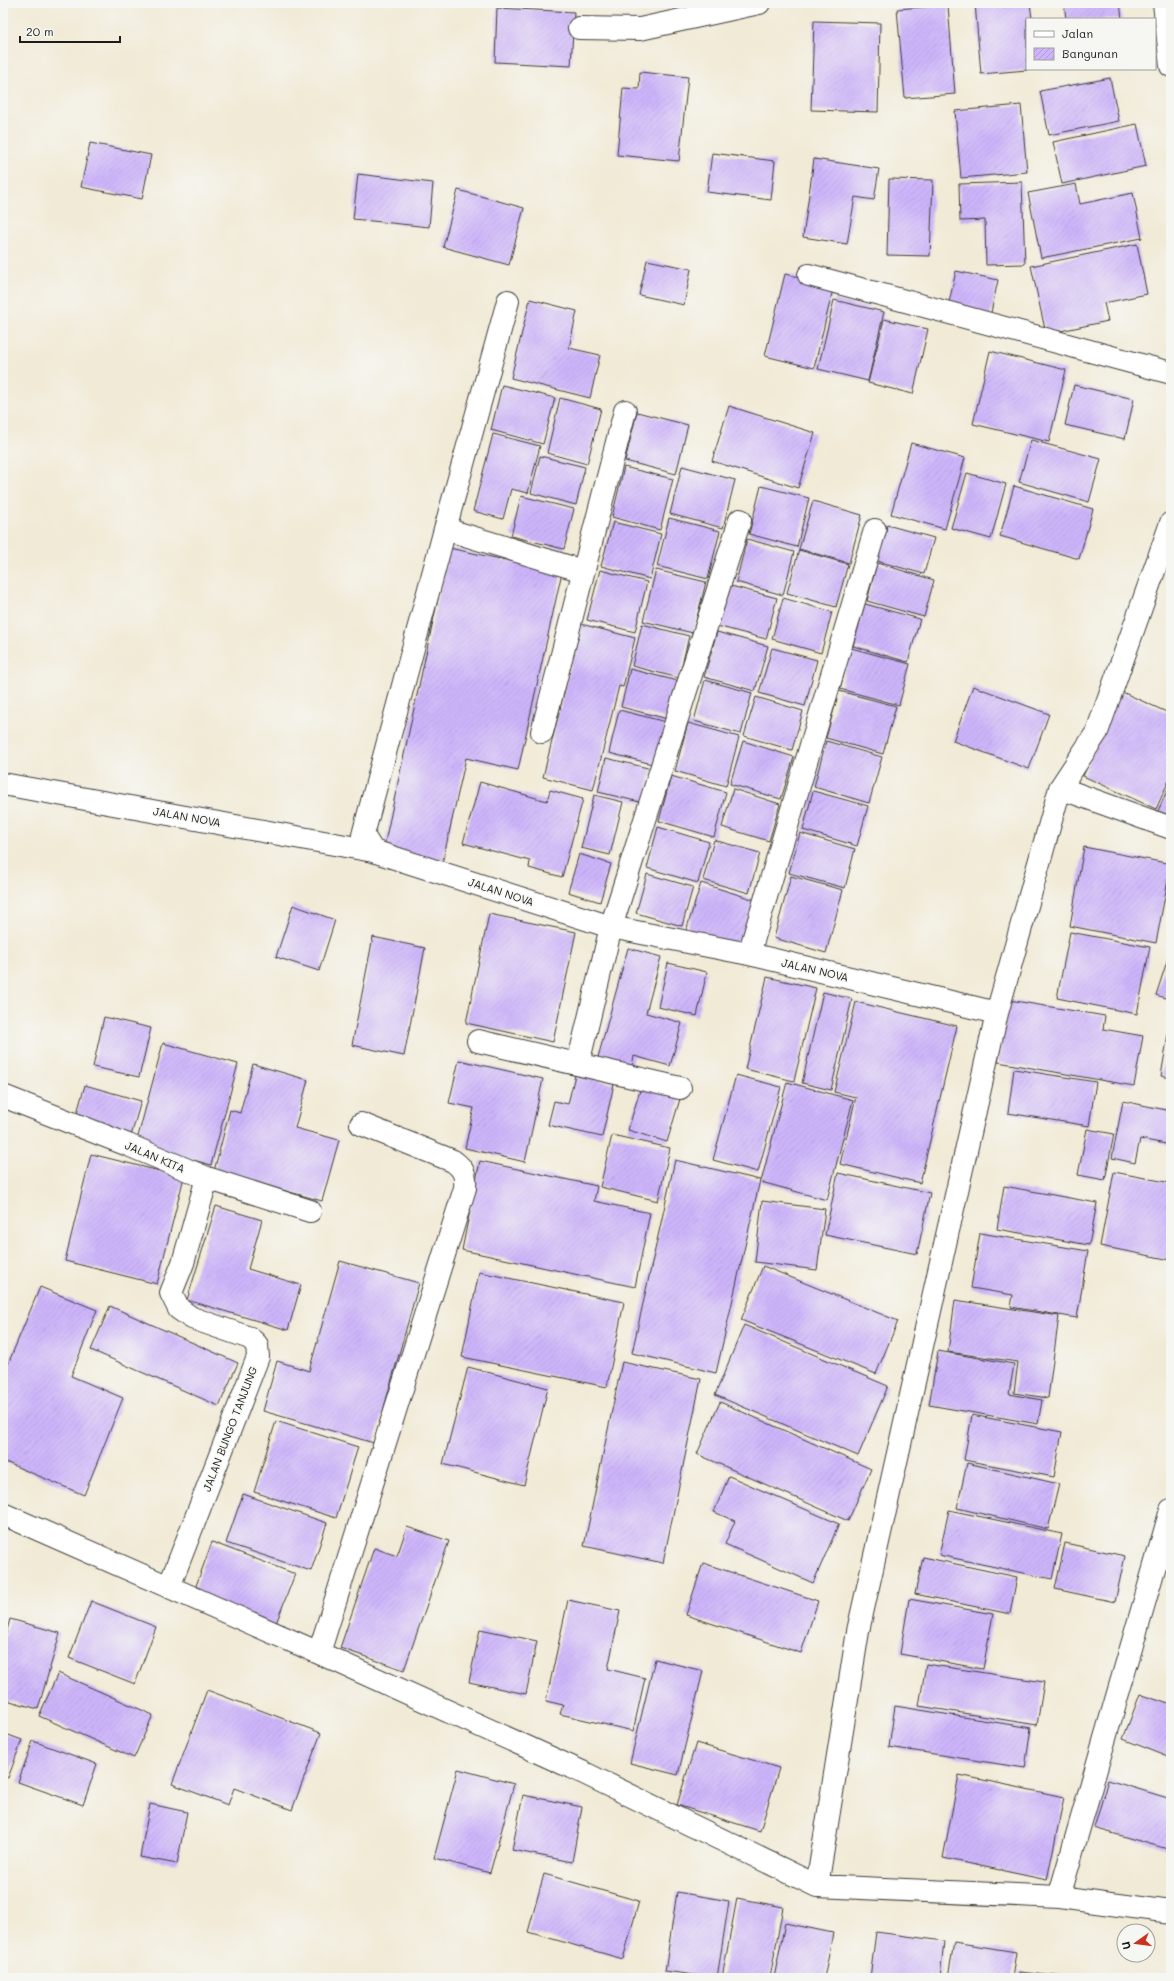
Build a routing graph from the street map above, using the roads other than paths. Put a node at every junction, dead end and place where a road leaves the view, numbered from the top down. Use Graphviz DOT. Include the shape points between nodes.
graph roads {
  1 [pos="759,3"];
  2 [pos="1164,3"];
  3 [pos="579,28"];
  4 [pos="1171,66"];
  5 [pos="809,275"];
  6 [pos="508,301"];
  7 [pos="1171,372"];
  8 [pos="625,411"];
  9 [pos="740,520"];
  10 [pos="1171,523"];
  11 [pos="445,529"];
  12 [pos="875,530"];
  13 [pos="583,571"];
  14 [pos="542,732"];
  15 [pos="3,784"];
  16 [pos="1060,788"];
  17 [pos="1171,828"];
  18 [pos="373,851"];
  19 [pos="611,927"];
  20 [pos="748,954"];
  21 [pos="997,1013"];
  22 [pos="478,1040"];
  23 [pos="578,1064"];
  24 [pos="680,1088"];
  25 [pos="3,1096"];
  26 [pos="361,1124"];
  27 [pos="207,1178"];
  28 [pos="310,1211"];
  29 [pos="1171,1510"];
  30 [pos="3,1514"];
  31 [pos="169,1587"];
  32 [pos="319,1653"];
  33 [pos="817,1886"];
  34 [pos="1058,1897"];
  35 [pos="1171,1912"];
  1 -- 3 [label="street" via="640,29"];
  2 -- 4 [label="street"];
  5 -- 7 [label="street"];
  6 -- 11 [label="street"];
  8 -- 13 [label="street"];
  9 -- 19 [label="street"];
  10 -- 16 [label="street" via="1097,732"];
  11 -- 13 [label="street"];
  11 -- 18 [label="street" via="363,835"];
  12 -- 20 [label="street"];
  13 -- 14 [label="street"];
  15 -- 18 [label="street, JALAN NOVA"];
  16 -- 17 [label="street"];
  16 -- 21 [label="street"];
  18 -- 19 [label="street, JALAN NOVA"];
  19 -- 20 [label="street, JALAN NOVA"];
  19 -- 23 [label="street"];
  20 -- 21 [label="street, JALAN NOVA"];
  21 -- 33 [label="street" via="858,1631"];
  22 -- 23 [label="street"];
  23 -- 24 [label="street"];
  25 -- 27 [label="street, JALAN KITA"];
  26 -- 32 [label="street" via="453,1161 462,1168 466,1179"];
  27 -- 28 [label="street, JALAN KITA"];
  27 -- 31 [label="street, JALAN BUNGO TANJUNG" via="172,1293 179,1309 192,1318 250,1338 256,1345 258,1357"];
  29 -- 34 [label="street"];
  30 -- 31 [label="street"];
  31 -- 32 [label="street"];
  32 -- 33 [label="street" via="582,1772"];
  33 -- 34 [label="street"];
  34 -- 35 [label="street"];
}
